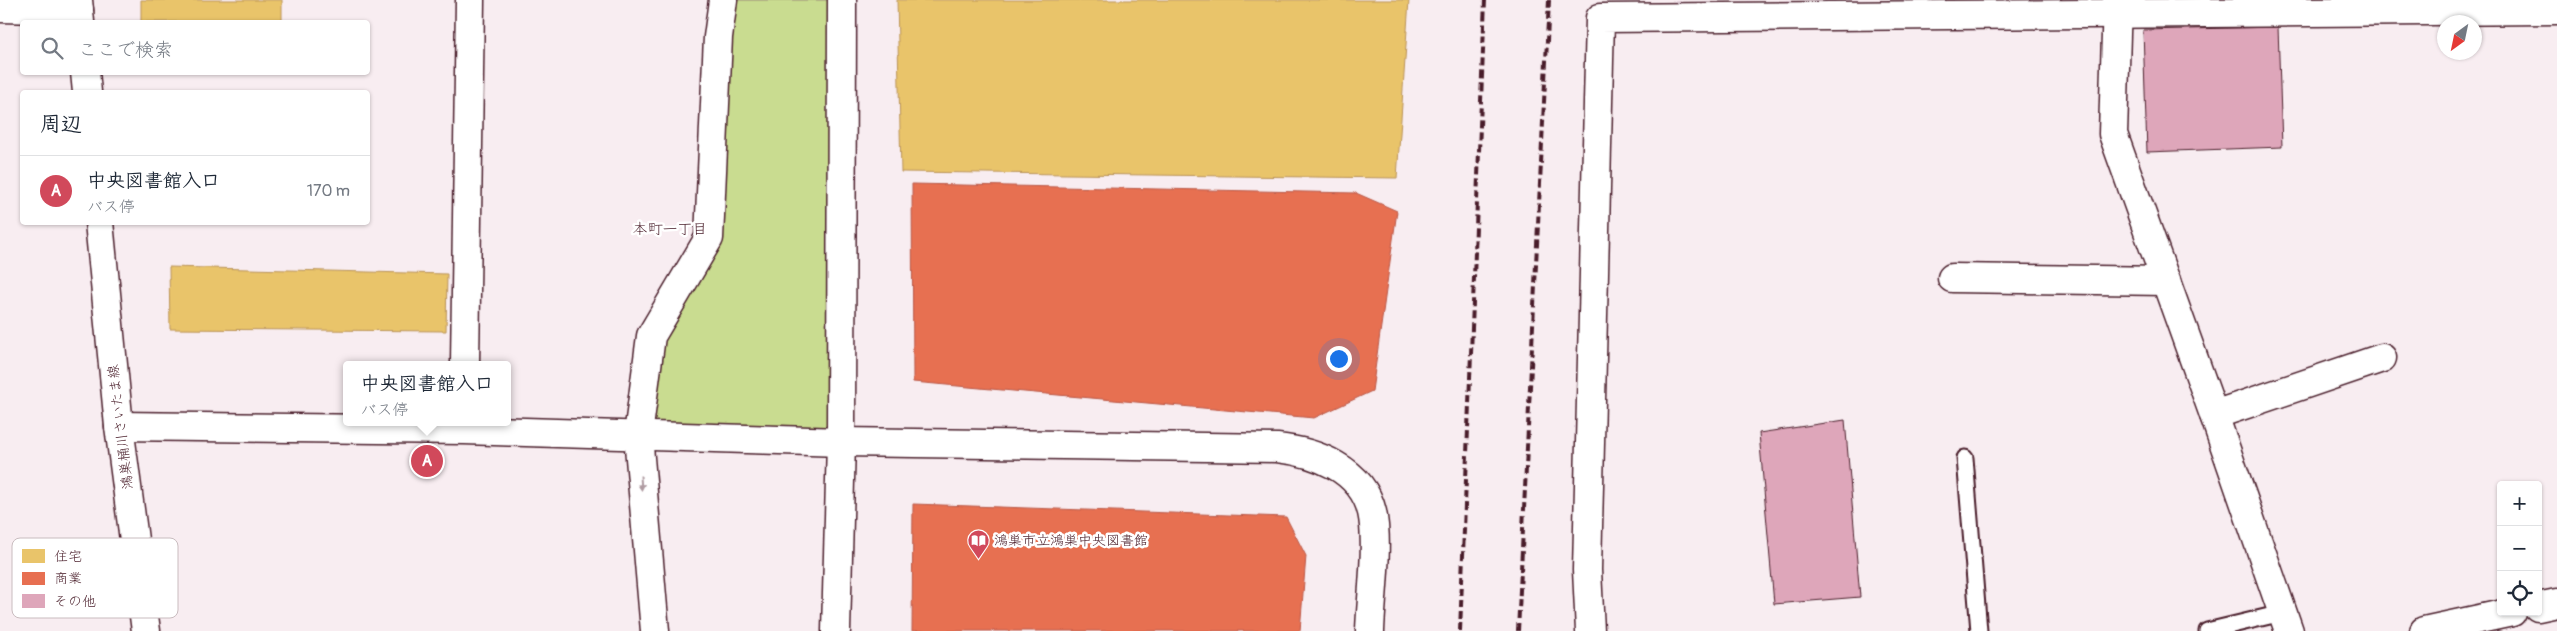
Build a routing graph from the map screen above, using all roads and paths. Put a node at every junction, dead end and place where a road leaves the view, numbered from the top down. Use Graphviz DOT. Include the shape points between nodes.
graph roads {
  1 [pos="470,0"];
  2 [pos="723,0"];
  3 [pos="842,0"];
  4 [pos="2117,7"];
  5 [pos="0,8"];
  6 [pos="2557,10"];
  7 [pos="79,11"];
  8 [pos="85,75"];
  9 [pos="87,90"];
  10 [pos="99,225"];
  11 [pos="1952,278"];
  12 [pos="2166,281"];
  13 [pos="2382,358"];
  14 [pos="465,361"];
  15 [pos="2214,415"];
  16 [pos="119,426"];
  17 [pos="464,426"];
  18 [pos="638,435"];
  19 [pos="841,442"];
  20 [pos="1965,458"];
  21 [pos="134,538"];
  22 [pos="2557,602"];
  23 [pos="2542,605"];
  24 [pos="2497,615"];
  25 [pos="144,618"];
  26 [pos="2285,622"];
  27 [pos="146,631"];
  28 [pos="655,631"];
  29 [pos="836,631"];
  30 [pos="1370,631"];
  31 [pos="1590,631"];
  32 [pos="1979,631"];
  33 [pos="2207,631"];
  34 [pos="2424,631"];
  1 -- 14 [label="street"];
  2 -- 18 [label="street" via="718,37 709,238 652,336"];
  3 -- 19 [label="street"];
  4 -- 6 [label="street"];
  4 -- 12 [label="street" via="2113,134"];
  4 -- 31 [label="street" via="1600,18 1587,570"];
  5 -- 7 [label="street"];
  8 -- 9 [label="street"];
  10 -- 16 [label="street, 鴻巣桶川さいたま線"];
  11 -- 12 [label="street"];
  12 -- 15 [label="street"];
  13 -- 15 [label="street"];
  15 -- 26 [label="street"];
  16 -- 17 [label="street"];
  16 -- 21 [label="street, 鴻巣桶川さいたま線"];
  17 -- 18 [label="street"];
  18 -- 19 [label="street"];
  18 -- 28 [label="street, one-way"];
  19 -- 29 [label="street"];
  19 -- 30 [label="street" via="1277,448 1319,456 1350,476 1372,511"];
  20 -- 32 [label="lane"];
  22 -- 23 [label="street"];
  24 -- 34 [label="street"];
  25 -- 27 [label="street, 鴻巣桶川さいたま線"];
  26 -- 33 [label="lane"];
}
